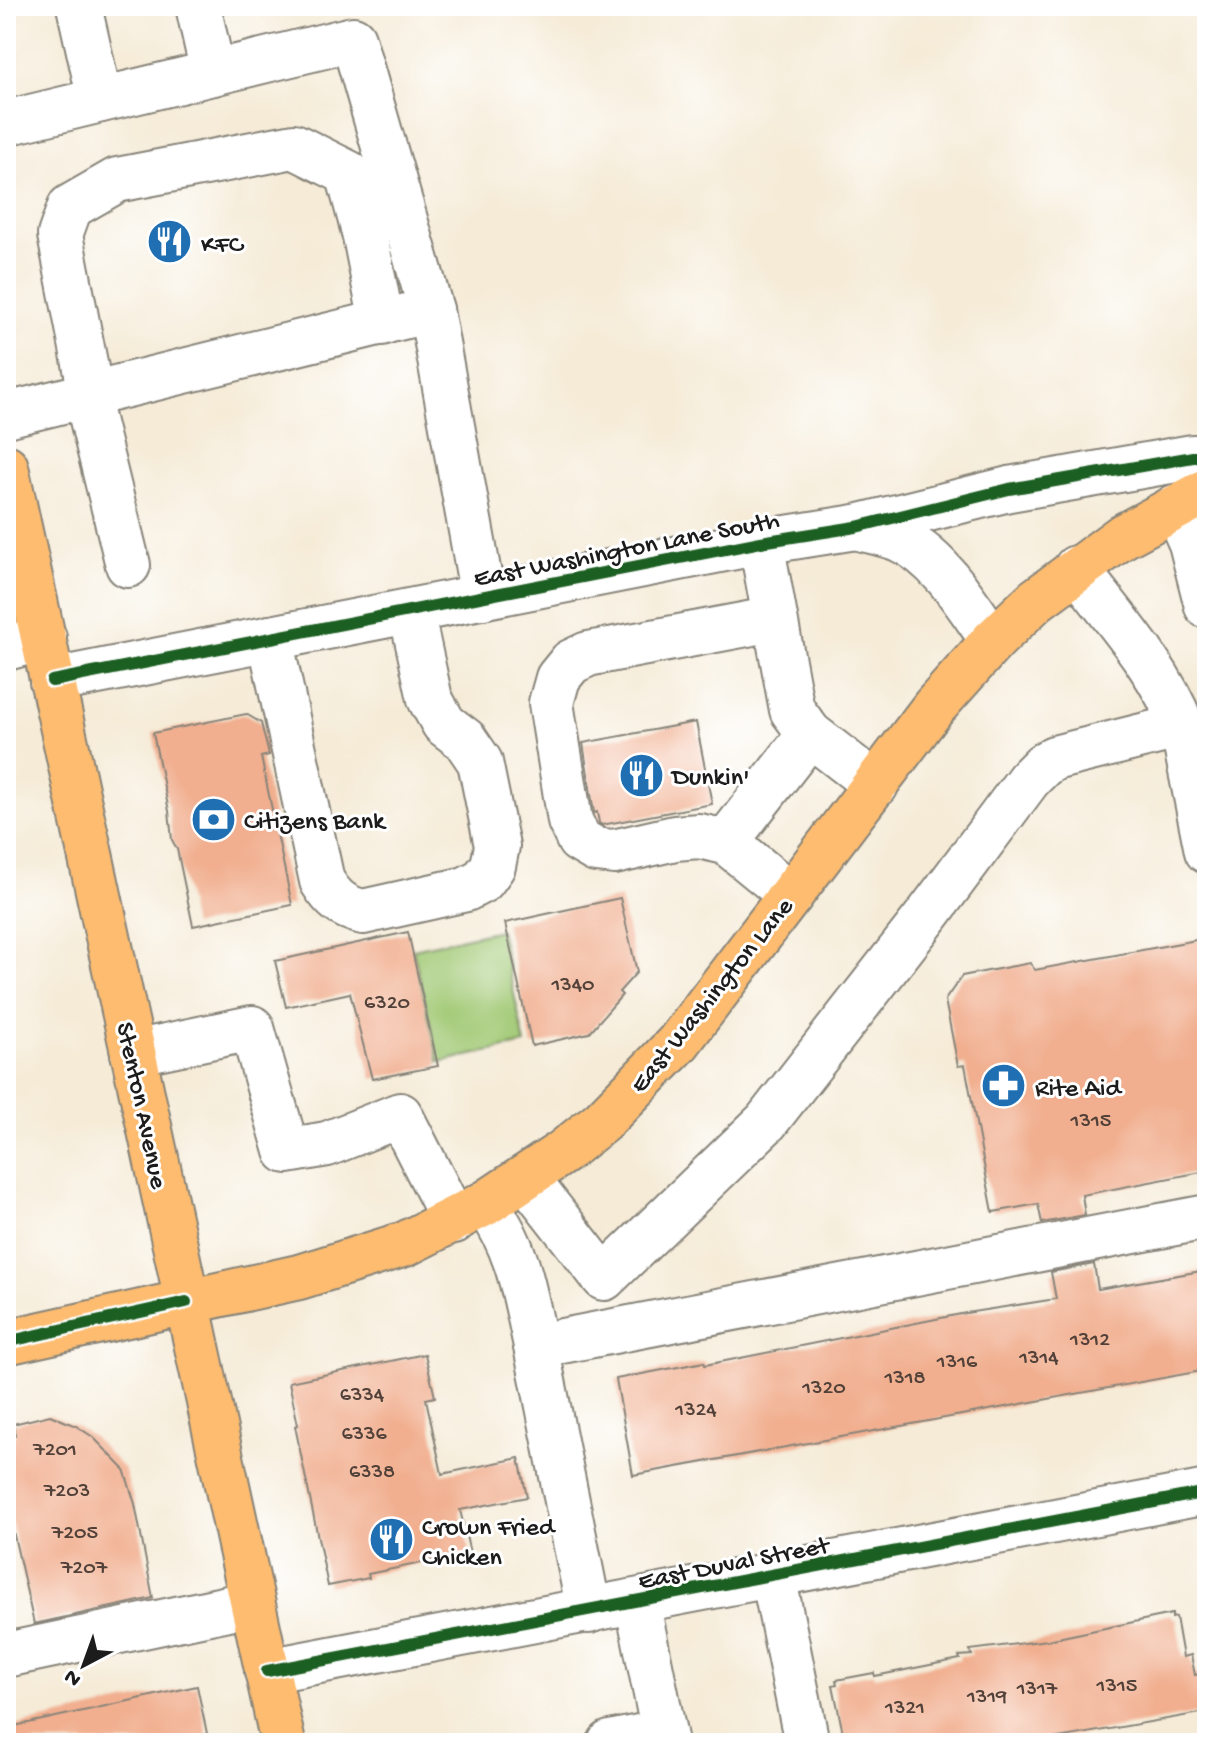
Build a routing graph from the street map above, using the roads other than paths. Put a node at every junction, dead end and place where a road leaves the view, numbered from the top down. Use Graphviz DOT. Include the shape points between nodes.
graph roads {
  1 [pos="79,6"];
  2 [pos="198,6"];
  3 [pos="213,73"];
  4 [pos="100,100"];
  5 [pos="6,123"];
  6 [pos="431,310"];
  7 [pos="382,323"];
  8 [pos="89,395"];
  9 [pos="6,415"];
  10 [pos="1207,457"];
  11 [pos="6,467"];
  12 [pos="1191,499"];
  13 [pos="856,527"];
  14 [pos="761,542"];
  15 [pos="128,565"];
  16 [pos="1076,568"];
  17 [pos="483,597"];
  18 [pos="1207,606"];
  19 [pos="411,611"];
  20 [pos="774,619"];
  21 [pos="270,638"];
  22 [pos="993,641"];
  23 [pos="25,643"];
  24 [pos="52,681"];
  25 [pos="1182,726"];
  26 [pos="810,734"];
  27 [pos="876,785"];
  28 [pos="726,842"];
  29 [pos="1207,851"];
  30 [pos="791,895"];
  31 [pos="133,1053"];
  32 [pos="526,1178"];
  33 [pos="470,1212"];
  34 [pos="1207,1217"];
  35 [pos="186,1302"];
  36 [pos="6,1342"];
  37 [pos="536,1346"];
  38 [pos="1207,1492"];
  39 [pos="773,1575"];
  40 [pos="637,1601"];
  41 [pos="252,1603"];
  42 [pos="589,1611"];
  43 [pos="6,1655"];
  44 [pos="267,1671"];
  45 [pos="665,1737"];
  46 [pos="283,1743"];
  47 [pos="610,1743"];
  48 [pos="807,1743"];
  1 -- 4 [label="street"];
  2 -- 3 [label="street"];
  3 -- 4 [label="street"];
  3 -- 6 [label="street" via="353,39"];
  4 -- 5 [label="street"];
  6 -- 7 [label="street"];
  6 -- 17 [label="street"];
  7 -- 8 [label="street"];
  7 -- 8 [label="street" via="348,173 294,146 117,180 70,207 60,235"];
  8 -- 9 [label="street"];
  8 -- 15 [label="street"];
  10 -- 13 [label="street, East Washington Lane South" via="1009,489"];
  11 -- 23 [label="main road, Stenton Avenue"];
  12 -- 16 [label="main road, East Washington Lane"];
  12 -- 18 [label="street" via="1191,543"];
  13 -- 14 [label="street, East Washington Lane South"];
  13 -- 22 [label="street" via="900,540 929,559"];
  14 -- 17 [label="street, East Washington Lane South"];
  14 -- 20 [label="street"];
  16 -- 22 [label="main road, East Washington Lane"];
  16 -- 25 [label="street" via="1153,669"];
  17 -- 19 [label="street, East Washington Lane South"];
  19 -- 21 [label="street, East Washington Lane South"];
  19 -- 21 [label="street" via="430,699 444,724 465,740 480,762 497,846 483,880 466,889 363,912 333,898 322,881"];
  20 -- 26 [label="street" via="792,710"];
  20 -- 28 [label="street" via="588,654 571,662 558,678 551,703 570,821 579,840 614,852 675,838"];
  21 -- 24 [label="street, East Washington Lane South"];
  22 -- 27 [label="main road, East Washington Lane" via="934,707"];
  23 -- 24 [label="main road, Stenton Avenue"];
  24 -- 31 [label="main road, Stenton Avenue"];
  25 -- 29 [label="street"];
  25 -- 32 [label="street" via="1043,765 766,1122 604,1278"];
  26 -- 27 [label="street"];
  26 -- 28 [label="street"];
  27 -- 30 [label="main road, East Washington Lane"];
  28 -- 30 [label="street"];
  30 -- 32 [label="main road, East Washington Lane" via="712,1001 636,1088 602,1121"];
  31 -- 33 [label="street" via="252,1028 287,1151 327,1144 400,1115"];
  31 -- 35 [label="main road, Stenton Avenue"];
  32 -- 33 [label="main road, East Washington Lane"];
  33 -- 35 [label="main road, East Washington Lane" via="405,1244 354,1261"];
  33 -- 37 [label="street" via="504,1230 518,1262"];
  34 -- 37 [label="street"];
  35 -- 36 [label="main road, East Washington Lane"];
  35 -- 41 [label="main road, Stenton Avenue"];
  37 -- 42 [label="street"];
  38 -- 39 [label="street, East Duval Street"];
  39 -- 40 [label="street, East Duval Street"];
  39 -- 48 [label="street"];
  40 -- 42 [label="street, East Duval Street"];
  40 -- 45 [label="street"];
  41 -- 43 [label="street"];
  41 -- 44 [label="main road, Stenton Avenue"];
  42 -- 44 [label="street, East Duval Street"];
  44 -- 46 [label="main road, Stenton Avenue"];
  45 -- 47 [label="street"];
}
